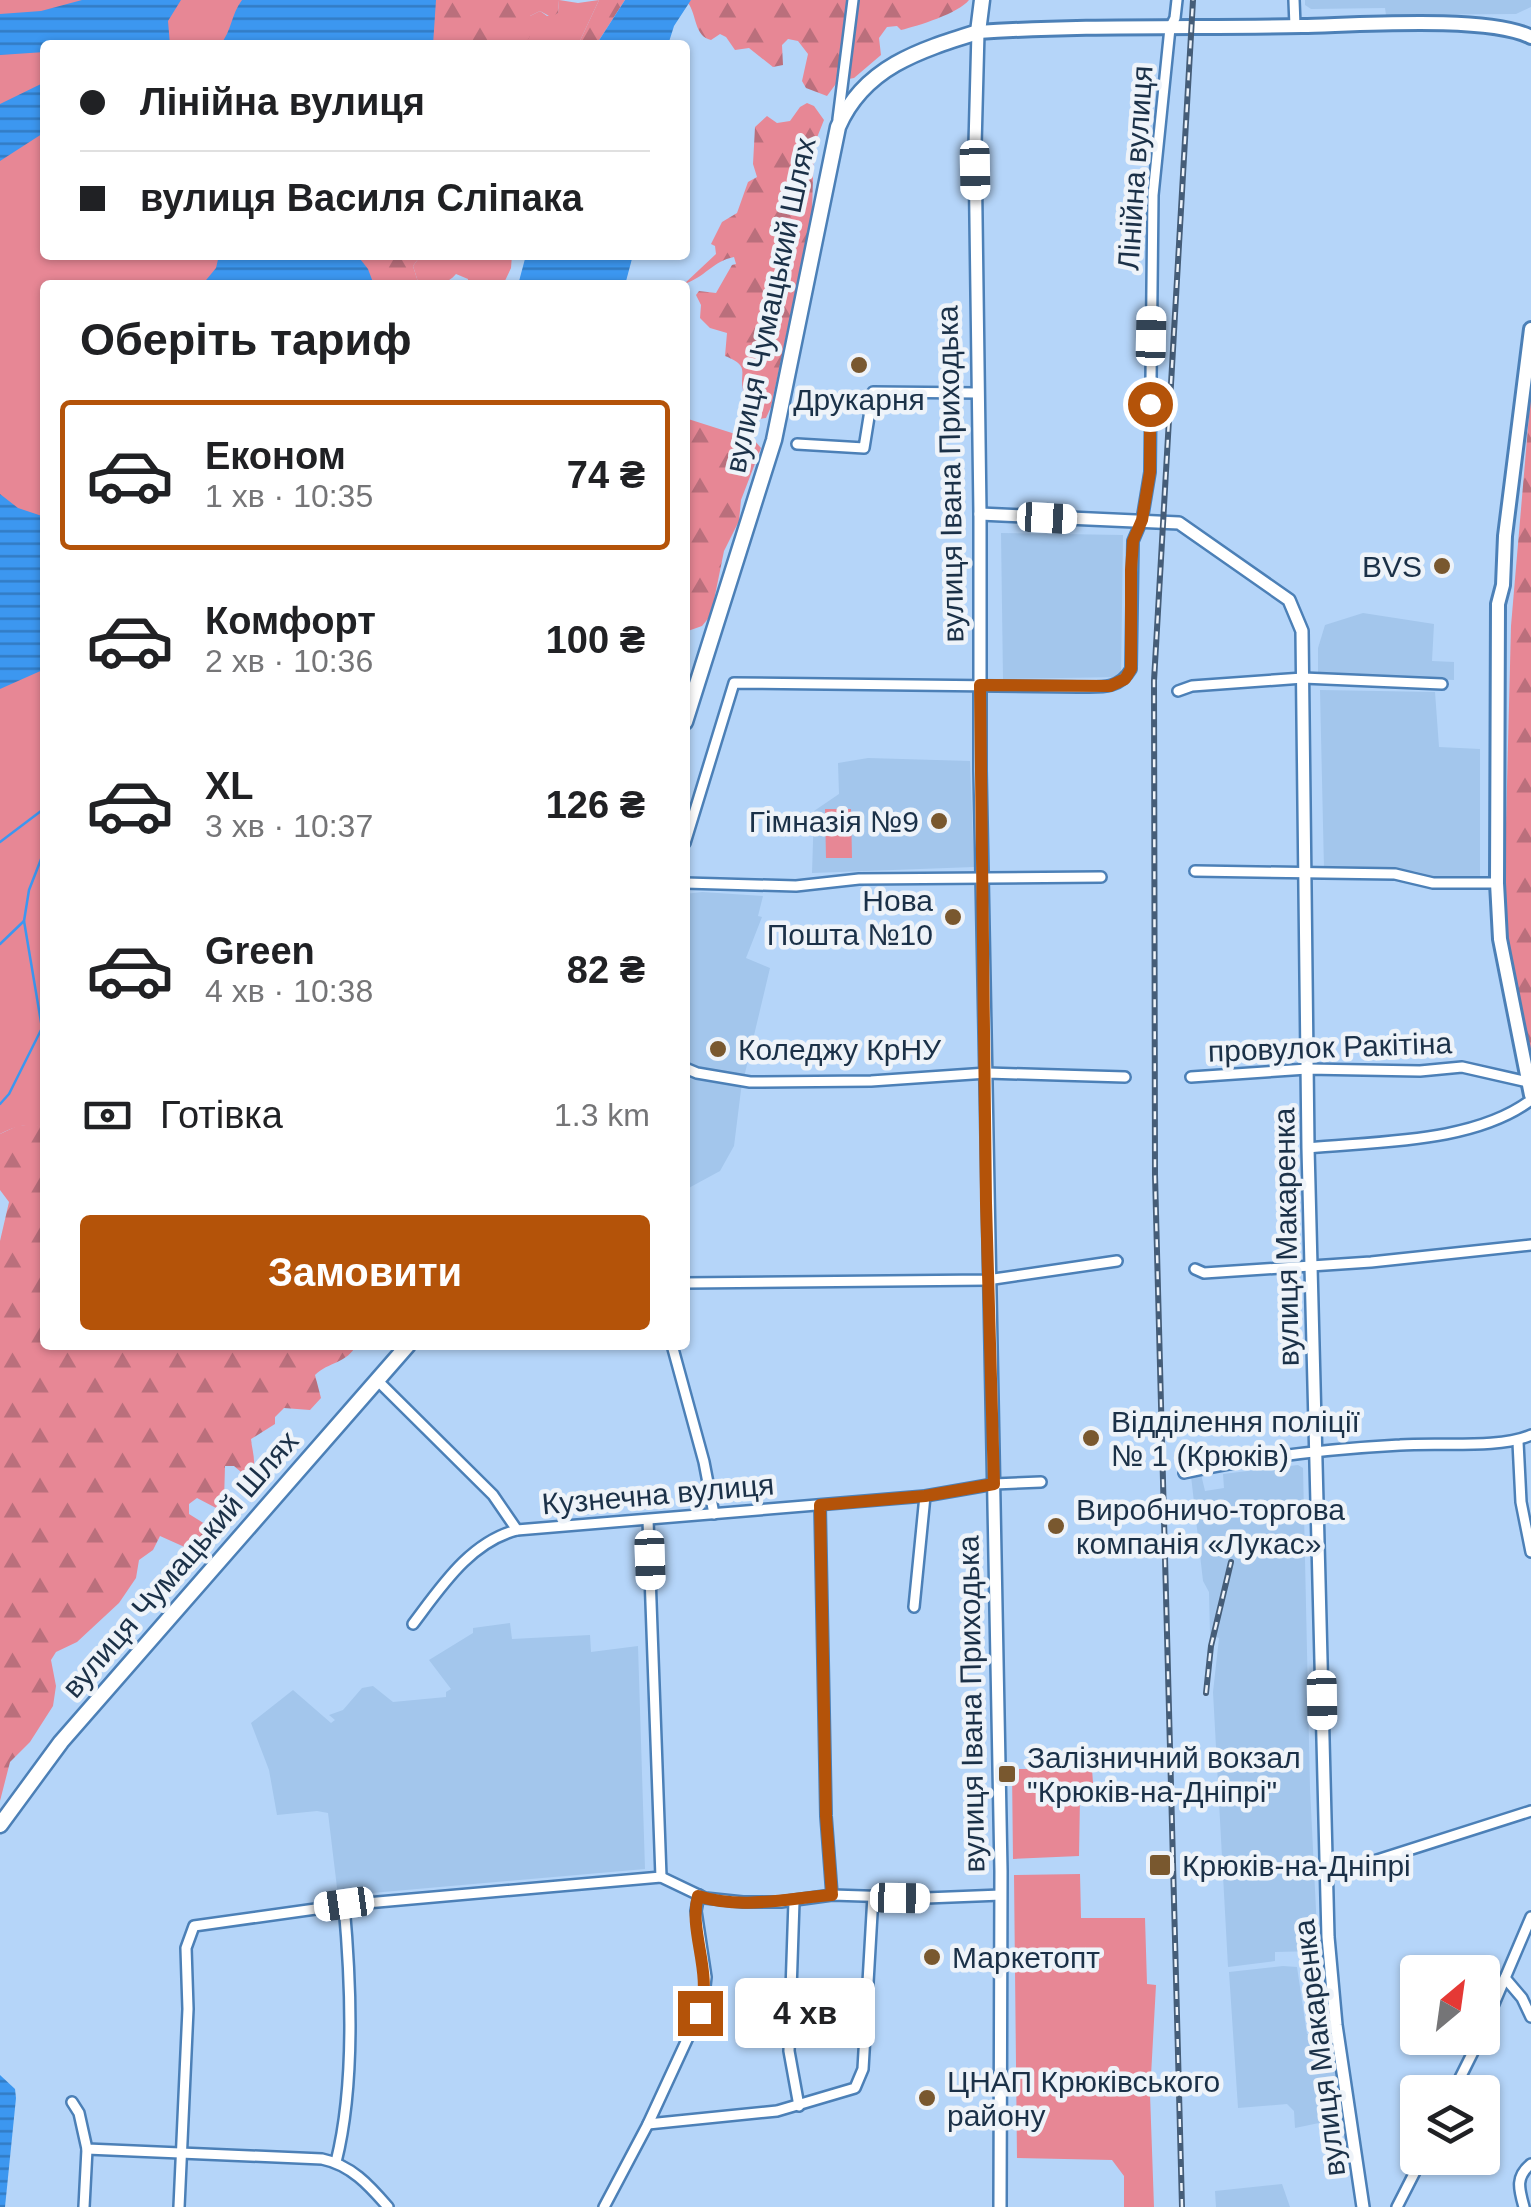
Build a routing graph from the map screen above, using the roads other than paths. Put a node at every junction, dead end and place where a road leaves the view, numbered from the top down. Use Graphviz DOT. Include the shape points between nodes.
graph roads {
  1 [pos="853,0"];
  2 [pos="982,0"];
  3 [pos="1176,0"];
  4 [pos="1294,0"];
  5 [pos="1295,26"];
  6 [pos="1170,28"];
  7 [pos="978,32"];
  8 [pos="1531,36"];
  9 [pos="838,127"];
  10 [pos="1531,330"];
  11 [pos="978,393"];
  12 [pos="797,444"];
  13 [pos="980,514"];
  14 [pos="1142,520"];
  15 [pos="1303,678"];
  16 [pos="1442,684"];
  17 [pos="980,685"];
  18 [pos="1178,691"];
  19 [pos="690,706"];
  20 [pos="690,827"];
  21 [pos="1195,872"];
  22 [pos="1308,874"];
  23 [pos="1101,876"];
  24 [pos="982,878"];
  25 [pos="690,883"];
  26 [pos="1497,883"];
  27 [pos="1307,1070"];
  28 [pos="690,1071"];
  29 [pos="987,1074"];
  30 [pos="1125,1077"];
  31 [pos="1191,1077"];
  32 [pos="1530,1092"];
  33 [pos="1308,1148"];
  34 [pos="1531,1245"];
  35 [pos="1118,1260"];
  36 [pos="1312,1264"];
  37 [pos="1196,1269"];
  38 [pos="988,1280"];
  39 [pos="690,1283"];
  40 [pos="404,1350"];
  41 [pos="673,1350"];
  42 [pos="377,1380"];
  43 [pos="1531,1435"];
  44 [pos="1518,1442"];
  45 [pos="1316,1451"];
  46 [pos="1184,1472"];
  47 [pos="1041,1482"];
  48 [pos="994,1484"];
  49 [pos="925,1496"];
  50 [pos="820,1505"];
  51 [pos="714,1514"];
  52 [pos="648,1520"];
  53 [pos="518,1530"];
  54 [pos="1531,1552"];
  55 [pos="914,1606"];
  56 [pos="412,1624"];
  57 [pos="1531,1811"];
  58 [pos="0,1825"];
  59 [pos="1327,1876"];
  60 [pos="661,1877"];
  61 [pos="832,1895"];
  62 [pos="1001,1895"];
  63 [pos="698,1896"];
  64 [pos="874,1896"];
  65 [pos="794,1900"];
  66 [pos="344,1904"];
  67 [pos="1531,1916"];
  68 [pos="1506,1978"];
  69 [pos="1500,1992"];
  70 [pos="1531,2017"];
  71 [pos="72,2102"];
  72 [pos="799,2106"];
  73 [pos="648,2124"];
  74 [pos="87,2149"];
  75 [pos="182,2152"];
  76 [pos="336,2162"];
  77 [pos="1531,2164"];
  78 [pos="1413,2175"];
  79 [pos="84,2207"];
  80 [pos="180,2207"];
  81 [pos="388,2207"];
  82 [pos="604,2207"];
  83 [pos="1000,2207"];
  84 [pos="1363,2207"];
  85 [pos="1396,2207"];
  86 [pos="1524,2207"];
  1 -- 9 [label="street"];
  2 -- 7 [label="highway, вулиця Івана Приходька"];
  3 -- 6 [label="street, Лінійна вулиця"];
  4 -- 5 [label="street"];
  5 -- 6 [label="main road"];
  5 -- 8 [label="main road" via="1511,28"];
  6 -- 7 [label="main road"];
  6 -- 14 [label="street, Лінійна вулиця" via="1152,196 1150,472"];
  7 -- 9 [label="highway, вулиця Чумацький Шлях" via="940,42 872,78"];
  7 -- 11 [label="main road, вулиця Івана Приходька"];
  9 -- 19 [label="highway, вулиця Чумацький Шлях" via="774,440"];
  10 -- 26 [label="main road" via="1498,604"];
  11 -- 12 [label="street" via="873,392 864,448"];
  11 -- 13 [label="main road, вулиця Івана Приходька"];
  13 -- 14 [label="main road, вулиця Макаренка"];
  13 -- 17 [label="main road, вулиця Івана Приходька"];
  14 -- 15 [label="main road, вулиця Макаренка" via="1186,527 1289,600 1302,630"];
  14 -- 17 [label="street, Лінійна вулиця" via="1133,541 1131,669 1125,679 1110,686"];
  15 -- 16 [label="street"];
  15 -- 18 [label="street"];
  15 -- 22 [label="main road, вулиця Макаренка"];
  17 -- 20 [label="street" via="734,683"];
  17 -- 24 [label="main road, вулиця Івана Приходька"];
  21 -- 22 [label="street"];
  22 -- 26 [label="street"];
  22 -- 27 [label="main road, вулиця Макаренка"];
  23 -- 24 [label="street"];
  24 -- 25 [label="street"];
  24 -- 29 [label="main road, вулиця Івана Приходька"];
  26 -- 32 [label="main road" via="1500,939"];
  27 -- 31 [label="street, провулок Ракітіна"];
  27 -- 32 [label="street, провулок Ракітіна" via="1462,1067"];
  27 -- 33 [label="main road, вулиця Макаренка"];
  28 -- 29 [label="street" via="750,1082"];
  29 -- 30 [label="street"];
  29 -- 38 [label="main road, вулиця Івана Приходька"];
  32 -- 33 [label="street" via="1501,1118 1477,1127"];
  33 -- 36 [label="main road, вулиця Макаренка"];
  34 -- 36 [label="street"];
  35 -- 38 [label="street"];
  36 -- 37 [label="street"];
  36 -- 45 [label="main road, вулиця Макаренка"];
  38 -- 39 [label="street"];
  38 -- 48 [label="main road, вулиця Івана Приходька"];
  40 -- 42 [label="highway, вулиця Чумацький Шлях"];
  41 -- 51 [label="street"];
  42 -- 53 [label="street, Кузнечна вулиця" via="493,1496"];
  42 -- 58 [label="highway, вулиця Чумацький Шлях" via="73,1728"];
  43 -- 44 [label="street"];
  44 -- 45 [label="street"];
  44 -- 54 [label="street"];
  45 -- 46 [label="street"];
  45 -- 59 [label="main road, вулиця Макаренка"];
  47 -- 48 [label="street, Кузнечна вулиця"];
  48 -- 49 [label="street, Кузнечна вулиця"];
  48 -- 62 [label="main road, вулиця Івана Приходька"];
  49 -- 50 [label="street, Кузнечна вулиця"];
  49 -- 55 [label="street"];
  50 -- 51 [label="street, Кузнечна вулиця"];
  50 -- 61 [label="street"];
  51 -- 52 [label="street, Кузнечна вулиця"];
  52 -- 53 [label="street, Кузнечна вулиця"];
  52 -- 60 [label="street"];
  53 -- 56 [label="street, Кузнечна вулиця" via="466,1560"];
  57 -- 59 [label="street"];
  59 -- 84 [label="main road, вулиця Макаренка" via="1330,1979"];
  60 -- 63 [label="street"];
  60 -- 66 [label="street"];
  61 -- 64 [label="street"];
  61 -- 65 [label="street"];
  62 -- 64 [label="street"];
  62 -- 83 [label="main road, вулиця Івана Приходька"];
  63 -- 65 [label="street"];
  63 -- 73 [label="street" via="704,1998"];
  64 -- 72 [label="street" via="862,2076 856,2088"];
  65 -- 72 [label="street" via="789,2051"];
  66 -- 75 [label="street" via="194,1926 186,1948"];
  66 -- 76 [label="street" via="348,2071"];
  67 -- 68 [label="street"];
  68 -- 69 [label="street"];
  68 -- 70 [label="street"];
  71 -- 74 [label="street"];
  72 -- 73 [label="street"];
  73 -- 82 [label="street"];
  74 -- 75 [label="street"];
  74 -- 79 [label="street"];
  75 -- 76 [label="street"];
  75 -- 80 [label="street"];
  76 -- 81 [label="street"];
  77 -- 86 [label="street" via="1518,2182"];
  78 -- 85 [label="street"];
}
